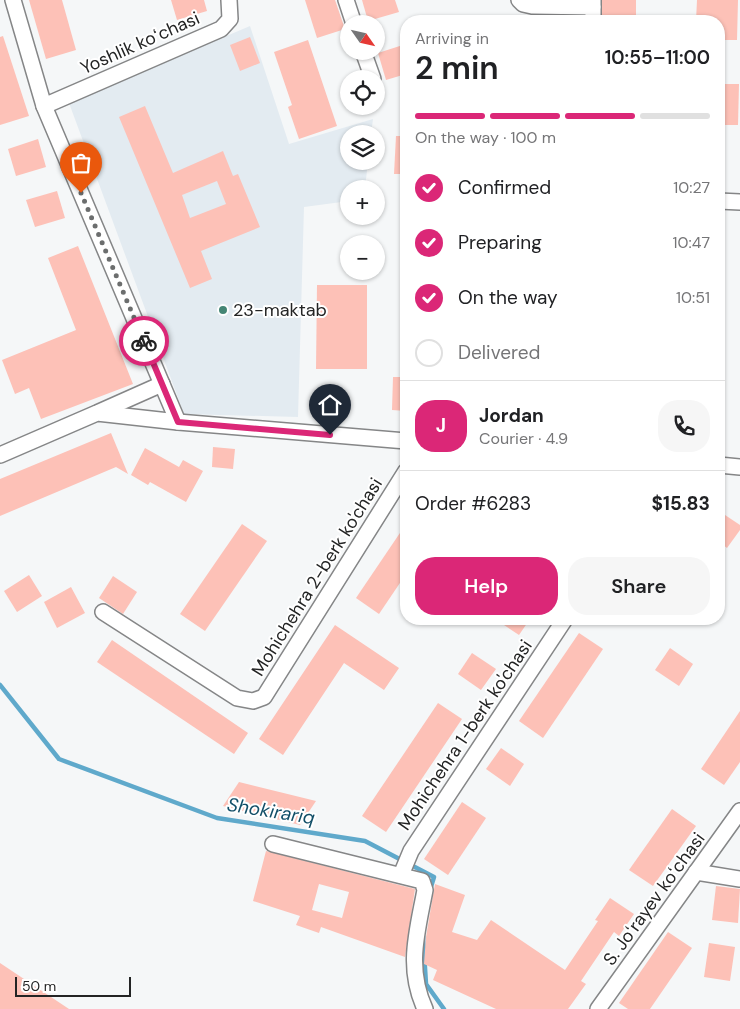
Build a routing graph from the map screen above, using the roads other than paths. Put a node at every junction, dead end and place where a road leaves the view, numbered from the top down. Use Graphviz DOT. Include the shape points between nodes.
graph roads {
  1 [pos="13,0"];
  2 [pos="229,0"];
  3 [pos="346,0"];
  4 [pos="519,0"];
  5 [pos="593,9"];
  6 [pos="351,15"];
  7 [pos="44,106"];
  8 [pos="725,201"];
  9 [pos="740,202"];
  10 [pos="162,384"];
  11 [pos="97,413"];
  12 [pos="178,422"];
  13 [pos="400,440"];
  14 [pos="0,455"];
  15 [pos="725,466"];
  16 [pos="740,467"];
  17 [pos="400,481"];
  18 [pos="103,612"];
  19 [pos="561,625"];
  20 [pos="740,811"];
  21 [pos="272,844"];
  22 [pos="696,872"];
  23 [pos="401,875"];
  24 [pos="740,879"];
  25 [pos="598,1008"];
  26 [pos="425,1009"];
  1 -- 7 [label="street"];
  2 -- 7 [label="street, Yoshlik koʻchasi" via="230,20 221,29"];
  3 -- 6 [label="street"];
  4 -- 5 [label="street" via="532,6"];
  7 -- 10 [label="street"];
  8 -- 9 [label="street"];
  10 -- 11 [label="street"];
  10 -- 12 [label="street"];
  11 -- 12 [label="street"];
  11 -- 14 [label="street"];
  12 -- 13 [label="street"];
  15 -- 16 [label="street"];
  17 -- 18 [label="street, Mohichehra 2-berk ko'chasi" via="264,697 253,701 237,698"];
  19 -- 23 [label="street, Mohichehra 1-berk ko'chasi" via="411,850"];
  20 -- 22 [label="street, S. Joʻrayev koʻchasi"];
  21 -- 23 [label="street"];
  22 -- 24 [label="street"];
  22 -- 25 [label="street, S. Joʻrayev koʻchasi"];
  23 -- 26 [label="street" via="425,884 413,950 414,976"];
}
